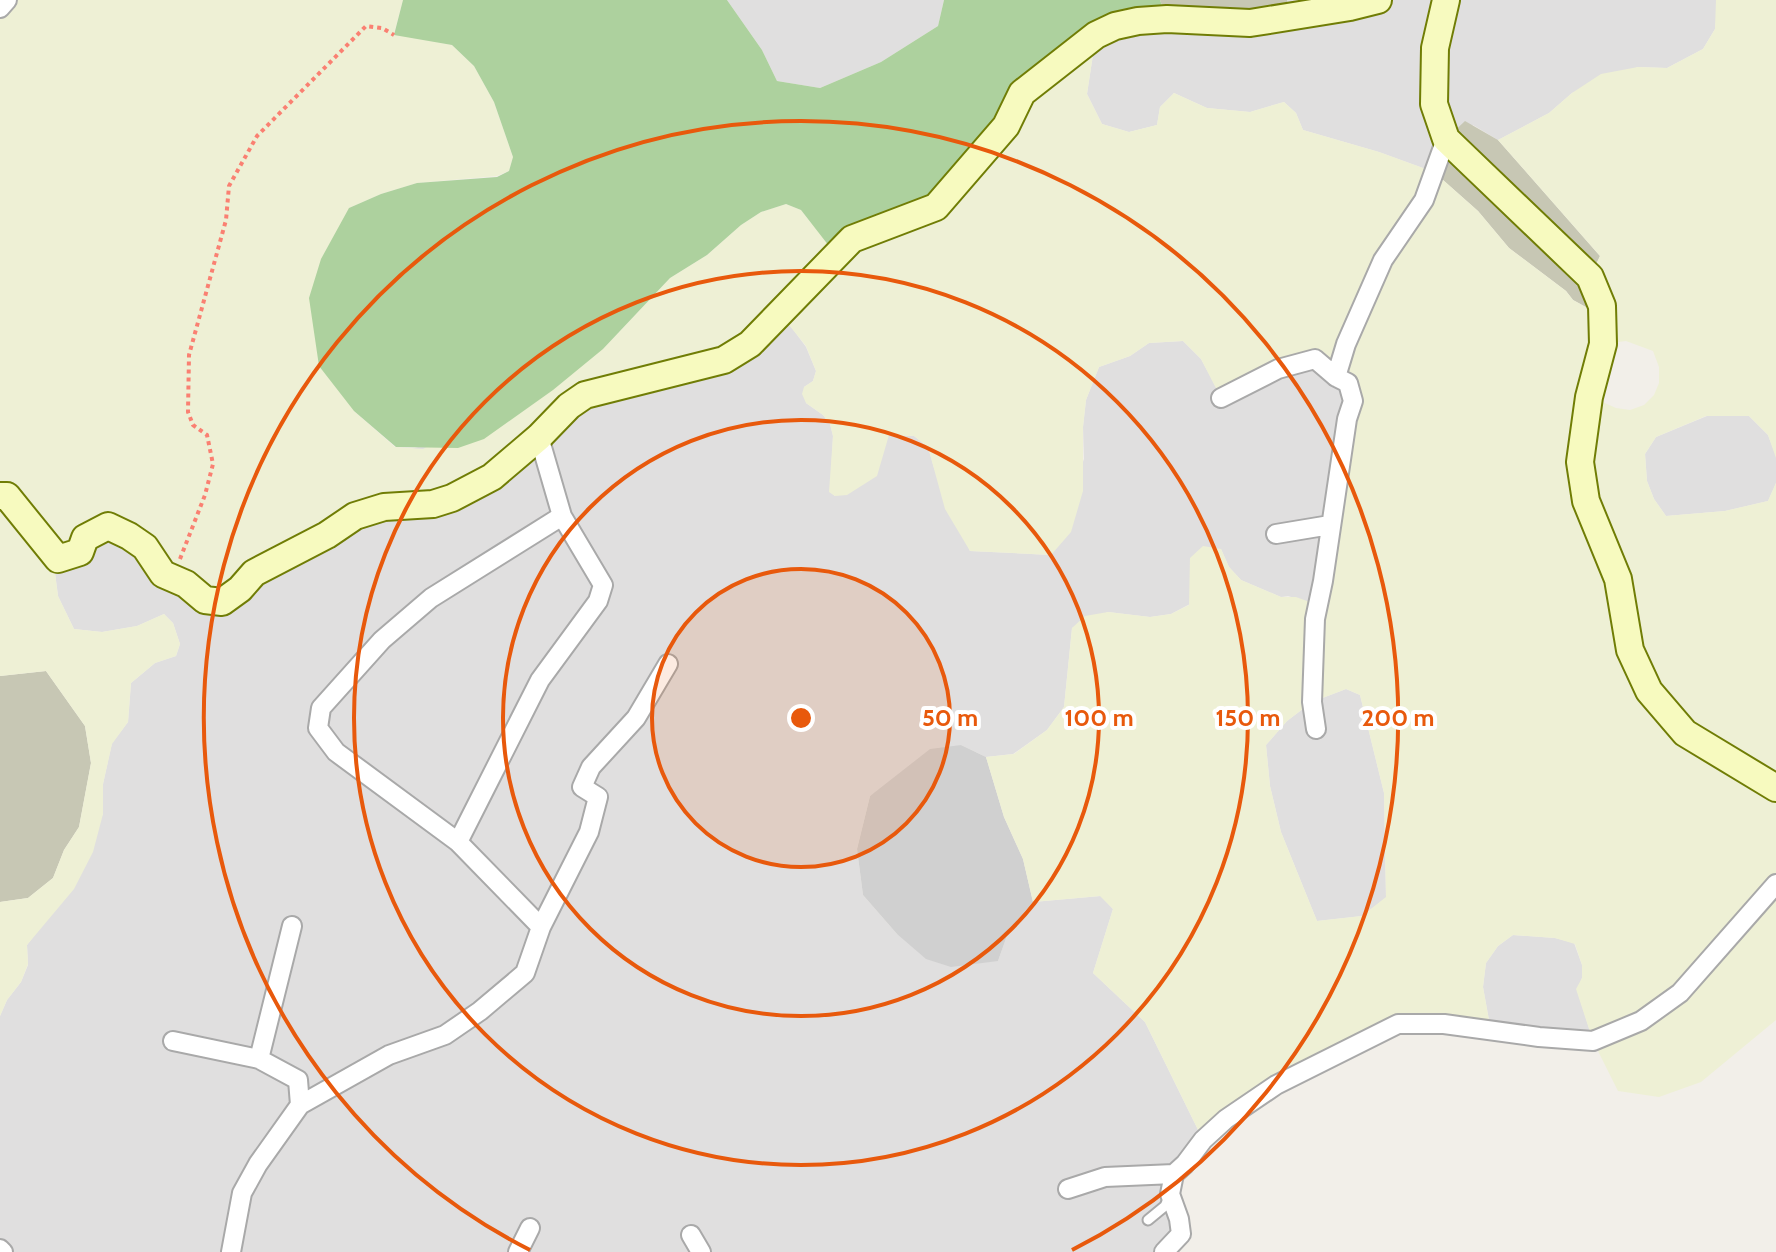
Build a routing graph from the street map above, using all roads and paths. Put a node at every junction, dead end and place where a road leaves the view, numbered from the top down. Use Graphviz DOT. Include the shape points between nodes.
graph roads {
  1 [pos="7,0"];
  2 [pos="1378,0"];
  3 [pos="1446,0"];
  4 [pos="1350,4"];
  5 [pos="0,8"];
  6 [pos="394,35"];
  7 [pos="1446,139"];
  8 [pos="1336,377"];
  9 [pos="1221,398"];
  10 [pos="539,437"];
  11 [pos="0,496"];
  12 [pos="562,516"];
  13 [pos="1330,525"];
  14 [pos="1276,534"];
  15 [pos="163,574"];
  16 [pos="668,664"];
  17 [pos="1316,729"];
  18 [pos="1776,788"];
  19 [pos="458,842"];
  20 [pos="1776,884"];
  21 [pos="292,926"];
  22 [pos="541,927"];
  23 [pos="173,1041"];
  24 [pos="259,1059"];
  25 [pos="300,1105"];
  26 [pos="1174,1174"];
  27 [pos="1068,1189"];
  28 [pos="1170,1194"];
  29 [pos="1148,1220"];
  30 [pos="530,1228"];
  31 [pos="691,1235"];
  32 [pos="231,1252"];
  33 [pos="518,1252"];
  34 [pos="701,1252"];
  35 [pos="1164,1252"];
  1 -- 5 [label="street"];
  2 -- 4 [label="street"];
  3 -- 7 [label="street" via="1435,48 1434,104"];
  4 -- 10 [label="street" via="1250,23 1138,21 1096,35 1022,93 1006,126 936,207 852,239 750,344 724,360 585,395"];
  6 -- 15 [label="path" via="366,26 257,136 229,186 226,220 189,355 188,412 193,425 207,435 213,464 180,560"];
  7 -- 8 [label="street" via="1424,200 1383,260"];
  7 -- 18 [label="street" via="1590,277 1602,306 1603,344 1580,462 1586,501 1618,579 1630,650 1649,691 1685,733"];
  8 -- 9 [label="street" via="1315,359 1278,369"];
  8 -- 13 [label="street" via="1348,383 1353,401"];
  10 -- 12 [label="street"];
  10 -- 15 [label="street" via="492,477 452,498 355,516 254,573 222,602 205,600"];
  11 -- 15 [label="street" via="7,496 58,559 80,552 85,538 108,526 145,547"];
  12 -- 19 [label="street" via="603,585 601,593 540,680"];
  12 -- 19 [label="street" via="431,598 382,640 321,708 318,728 336,752"];
  13 -- 14 [label="street"];
  13 -- 17 [label="street" via="1315,619"];
  16 -- 22 [label="street" via="636,718 591,767 582,787 598,797 589,832"];
  19 -- 22 [label="street"];
  20 -- 26 [label="street" via="1680,993 1641,1021 1593,1041 1398,1024 1300,1071 1251,1102 1203,1140"];
  21 -- 24 [label="street"];
  22 -- 25 [label="street" via="525,973 480,1011 445,1035 389,1055"];
  23 -- 24 [label="street"];
  24 -- 25 [label="street" via="298,1080"];
  25 -- 32 [label="street" via="242,1193"];
  26 -- 27 [label="street" via="1105,1177"];
  26 -- 28 [label="street"];
  28 -- 29 [label="lane"];
  28 -- 35 [label="street" via="1181,1234"];
  30 -- 33 [label="street"];
  31 -- 34 [label="street"];
}
